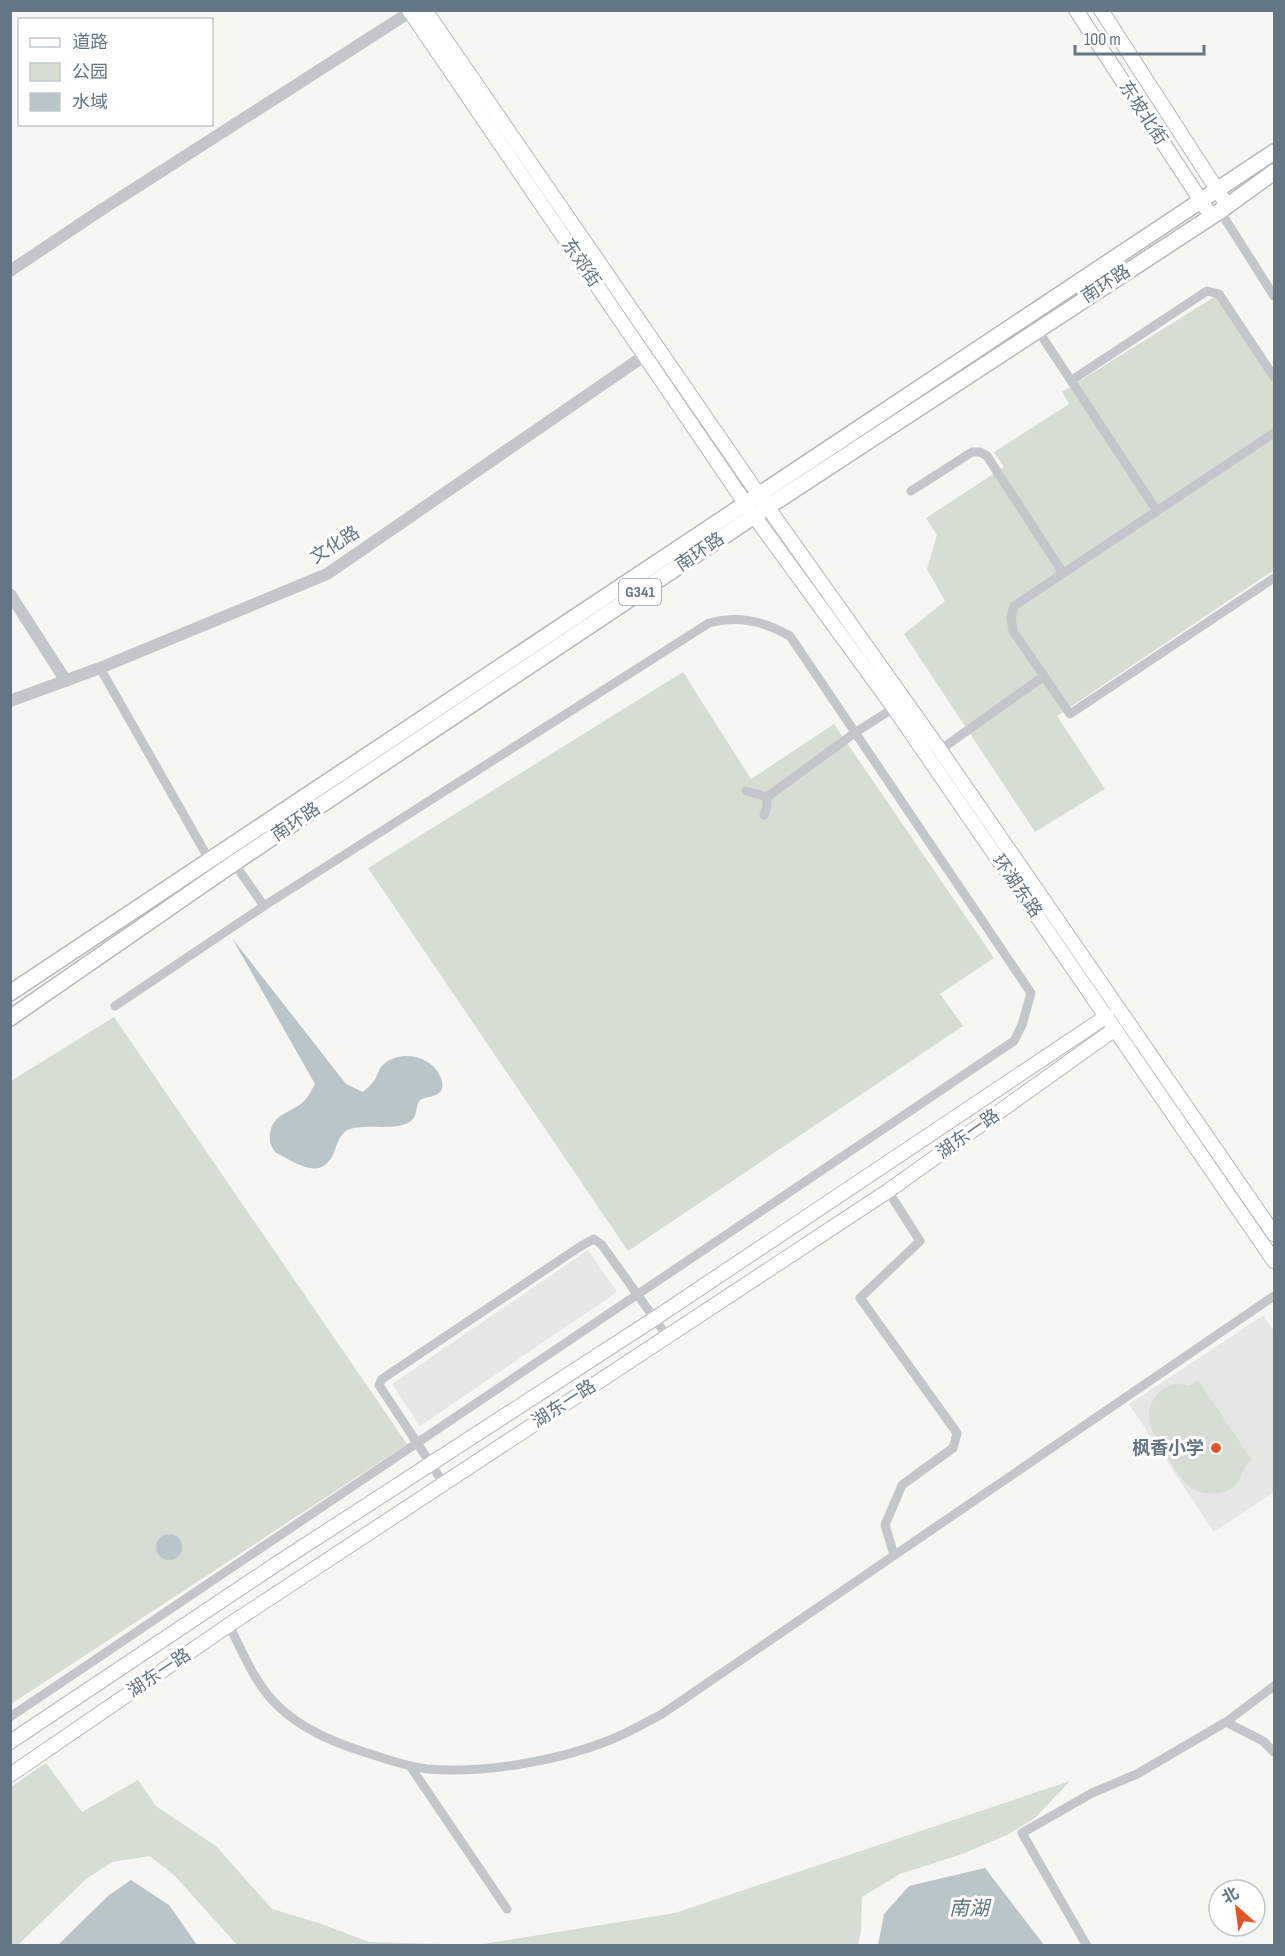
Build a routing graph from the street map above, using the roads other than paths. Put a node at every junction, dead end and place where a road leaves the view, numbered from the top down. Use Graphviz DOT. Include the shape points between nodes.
graph roads {
  1 [pos="425,10"];
  2 [pos="1076,10"];
  3 [pos="1101,10"];
  4 [pos="410,11"];
  5 [pos="1275,152"];
  6 [pos="1275,172"];
  7 [pos="1218,190"];
  8 [pos="1201,201"];
  9 [pos="1219,210"];
  10 [pos="10,271"];
  11 [pos="1275,296"];
  12 [pos="1037,329"];
  13 [pos="644,356"];
  14 [pos="1275,377"];
  15 [pos="1072,380"];
  16 [pos="1275,433"];
  17 [pos="911,491"];
  18 [pos="764,501"];
  19 [pos="750,510"];
  20 [pos="1157,511"];
  21 [pos="1063,573"];
  22 [pos="1275,578"];
  23 [pos="10,594"];
  24 [pos="100,668"];
  25 [pos="1044,676"];
  26 [pos="66,681"];
  27 [pos="10,701"];
  28 [pos="894,708"];
  29 [pos="856,732"];
  30 [pos="940,750"];
  31 [pos="746,791"];
  32 [pos="767,797"];
  33 [pos="764,815"];
  34 [pos="210,861"];
  35 [pos="234,864"];
  36 [pos="264,906"];
  37 [pos="10,993"];
  38 [pos="115,1006"];
  39 [pos="1107,1016"];
  40 [pos="10,1018"];
  41 [pos="1115,1029"];
  42 [pos="888,1191"];
  43 [pos="1275,1234"];
  44 [pos="1275,1261"];
  45 [pos="638,1296"];
  46 [pos="1275,1296"];
  47 [pos="654,1319"];
  48 [pos="667,1336"];
  49 [pos="417,1443"];
  50 [pos="431,1463"];
  51 [pos="444,1484"];
  52 [pos="894,1555"];
  53 [pos="229,1625"];
  54 [pos="1275,1686"];
  55 [pos="10,1717"];
  56 [pos="1226,1722"];
  57 [pos="10,1742"];
  58 [pos="1275,1752"];
  59 [pos="410,1766"];
  60 [pos="10,1775"];
  61 [pos="507,1909"];
  62 [pos="1087,1946"];
  1 -- 18 [label="main road, 东郊街"];
  2 -- 8 [label="main road, 东坡北街"];
  3 -- 7 [label="main road, 东坡北街"];
  4 -- 10 [label="street"];
  4 -- 13 [label="main road, 东郊街"];
  5 -- 7 [label="highway, 南环路 / G341"];
  6 -- 9 [label="highway, 南环路 / G341"];
  7 -- 8 [label="highway, 南环路 / G341"];
  7 -- 9 [label="main road, 东坡北街"];
  8 -- 9 [label="main road, 东坡北街"];
  8 -- 18 [label="highway, 南环路 / G341"];
  9 -- 11 [label="street"];
  9 -- 12 [label="highway, 南环路 / G341"];
  12 -- 15 [label="street"];
  12 -- 18 [label="highway, 南环路 / G341"];
  13 -- 19 [label="main road, 东郊街"];
  13 -- 24 [label="street, 文化路" via="327,574"];
  14 -- 15 [label="street" via="1219,294 1207,291"];
  15 -- 20 [label="street"];
  16 -- 20 [label="street"];
  17 -- 21 [label="street" via="972,452 980,452 987,456"];
  18 -- 19 [label="highway, 南环路 / G341"];
  18 -- 30 [label="main road, 环湖东路"];
  19 -- 28 [label="main road, 环湖东路"];
  19 -- 34 [label="highway, 南环路 / G341"];
  19 -- 35 [label="highway, 南环路 / G341"];
  20 -- 21 [label="street"];
  21 -- 25 [label="street" via="1014,606 1011,617 1013,631"];
  22 -- 25 [label="street" via="1070,714"];
  23 -- 26 [label="street"];
  24 -- 26 [label="street, 文化路"];
  24 -- 34 [label="street"];
  25 -- 30 [label="street"];
  26 -- 27 [label="street, 文化路"];
  28 -- 29 [label="street"];
  28 -- 39 [label="main road, 环湖东路"];
  29 -- 32 [label="street"];
  29 -- 36 [label="street" via="790,636 759,622 740,619 709,623"];
  29 -- 45 [label="street" via="1032,993 1022,1025 1014,1041"];
  30 -- 43 [label="main road, 环湖东路"];
  31 -- 32 [label="street"];
  32 -- 33 [label="street"];
  34 -- 37 [label="highway, 南环路 / G341"];
  35 -- 36 [label="street"];
  35 -- 40 [label="highway, 南环路 / G341"];
  36 -- 38 [label="street"];
  39 -- 41 [label="main road, 环湖东路"];
  39 -- 47 [label="main road, 湖东一路"];
  41 -- 42 [label="main road, 湖东一路"];
  41 -- 44 [label="main road, 环湖东路"];
  42 -- 48 [label="main road, 湖东一路"];
  42 -- 52 [label="street" via="920,1241 860,1298 957,1432 953,1448 902,1485 885,1525"];
  45 -- 47 [label="street"];
  45 -- 49 [label="street"];
  45 -- 49 [label="street" via="594,1239 382,1379 379,1385"];
  46 -- 52 [label="street"];
  47 -- 48 [label="street"];
  47 -- 50 [label="main road, 湖东一路"];
  48 -- 51 [label="main road, 湖东一路"];
  49 -- 50 [label="street"];
  49 -- 55 [label="street"];
  50 -- 51 [label="street"];
  50 -- 57 [label="main road, 湖东一路"];
  51 -- 53 [label="main road, 湖东一路"];
  52 -- 59 [label="street" via="662,1714 609,1741 552,1757 486,1768"];
  53 -- 59 [label="street" via="255,1676 278,1706 301,1724 325,1738"];
  53 -- 60 [label="main road, 湖东一路"];
  54 -- 56 [label="street"];
  56 -- 58 [label="street" via="1263,1741"];
  56 -- 62 [label="street" via="1137,1774 1092,1793 1022,1833"];
  59 -- 61 [label="street"];
}
